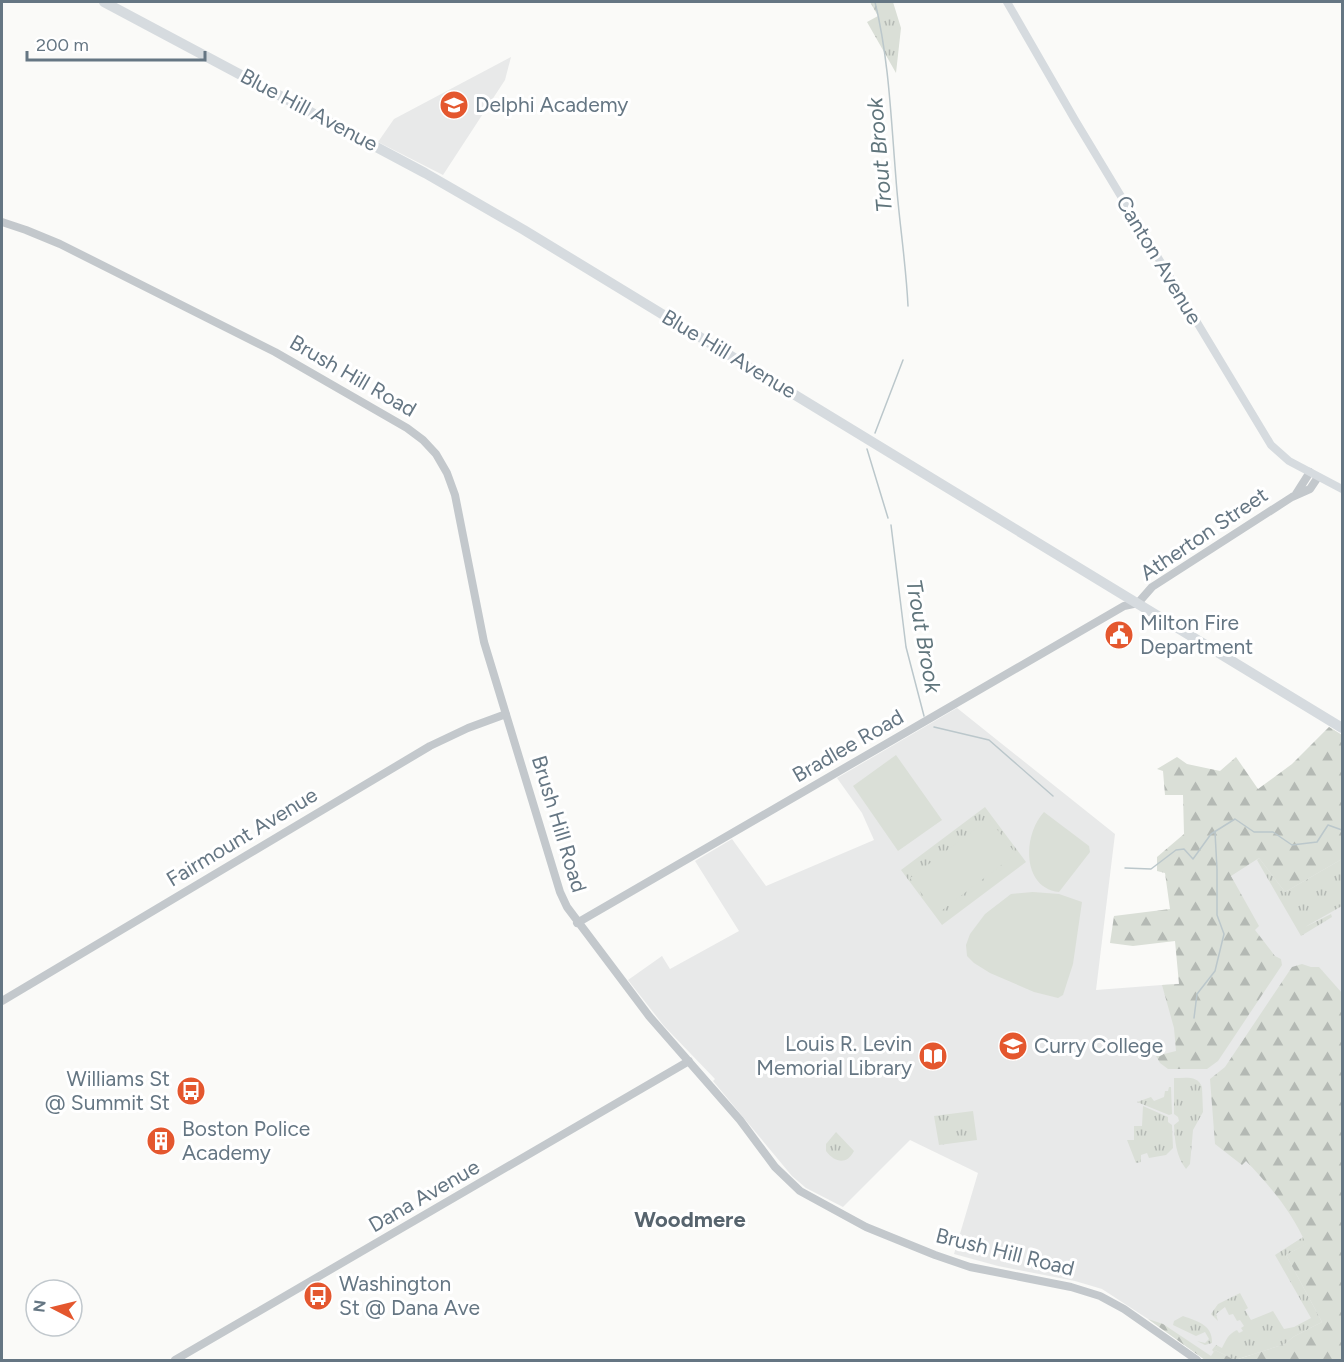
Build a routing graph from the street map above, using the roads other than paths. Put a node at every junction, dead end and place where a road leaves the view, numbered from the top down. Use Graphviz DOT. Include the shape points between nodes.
graph roads {
  1 [pos="104,2"];
  2 [pos="1007,2"];
  3 [pos="2,222"];
  4 [pos="1310,472"];
  5 [pos="1318,477"];
  6 [pos="1342,489"];
  7 [pos="1292,497"];
  8 [pos="1138,603"];
  9 [pos="506,714"];
  10 [pos="1342,728"];
  11 [pos="577,923"];
  12 [pos="2,1001"];
  13 [pos="689,1061"];
  14 [pos="175,1360"];
  15 [pos="1197,1360"];
  1 -- 8 [label="highway, Blue Hill Avenue" via="524,230"];
  2 -- 4 [label="main road, Canton Avenue" via="1271,445 1284,458"];
  3 -- 9 [label="street, Brush Hill Road" via="60,244 269,348 423,440 442,464 455,495 479,622"];
  4 -- 5 [label="main road, Canton Avenue"];
  4 -- 7 [label="street, Atherton Street"];
  5 -- 6 [label="main road, Canton Avenue"];
  5 -- 7 [label="street, Atherton Street" via="1310,489"];
  7 -- 8 [label="street, Atherton Street" via="1152,587"];
  8 -- 10 [label="highway, Blue Hill Avenue"];
  8 -- 11 [label="street, Bradlee Road" via="1113,612"];
  9 -- 11 [label="street, Brush Hill Road" via="560,892"];
  9 -- 12 [label="street, Fairmount Avenue" via="430,746"];
  11 -- 13 [label="street, Brush Hill Road"];
  13 -- 14 [label="street, Dana Avenue"];
  13 -- 15 [label="street, Brush Hill Road" via="780,1172 809,1197 866,1227 970,1267 1100,1296"];
}
